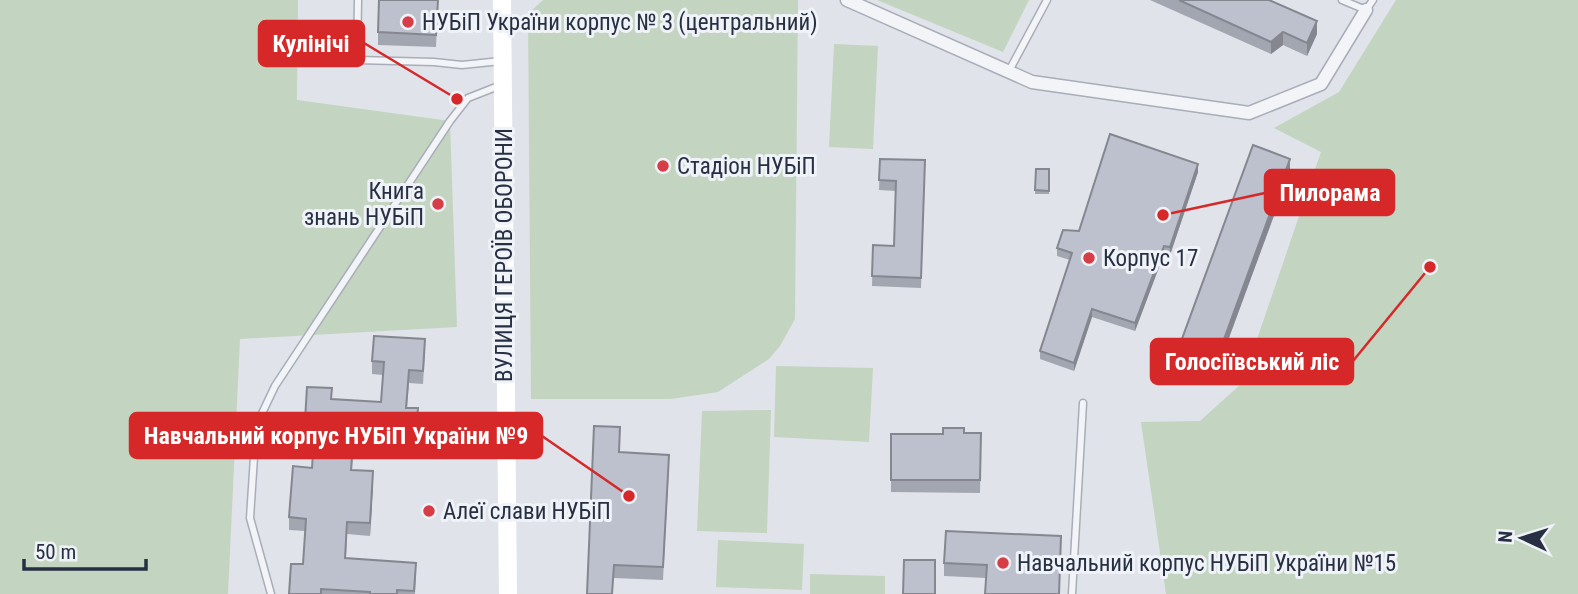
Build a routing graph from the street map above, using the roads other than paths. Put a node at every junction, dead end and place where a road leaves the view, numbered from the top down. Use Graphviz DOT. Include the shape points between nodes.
graph roads {
  1 [pos="358,0"];
  2 [pos="502,0"];
  3 [pos="847,0"];
  4 [pos="1047,0"];
  5 [pos="1342,0"];
  6 [pos="1370,5"];
  7 [pos="503,61"];
  8 [pos="1009,71"];
  9 [pos="503,85"];
  10 [pos="1083,403"];
  11 [pos="271,594"];
  12 [pos="508,594"];
  13 [pos="1072,594"];
  1 -- 7 [label="lane" via="357,60 446,65"];
  2 -- 7 [label="street, ВУЛИЦЯ ГЕРОЇВ ОБОРОНИ"];
  3 -- 8 [label="street"];
  4 -- 8 [label="lane"];
  5 -- 6 [label="lane"];
  6 -- 8 [label="street" via="1321,84 1249,113 1032,82"];
  7 -- 9 [label="street, ВУЛИЦЯ ГЕРОЇВ ОБОРОНИ"];
  9 -- 11 [label="lane" via="468,97 450,121 275,386 256,426 250,518"];
  9 -- 12 [label="street, ВУЛИЦЯ ГЕРОЇВ ОБОРОНИ"];
  10 -- 13 [label="lane"];
}
